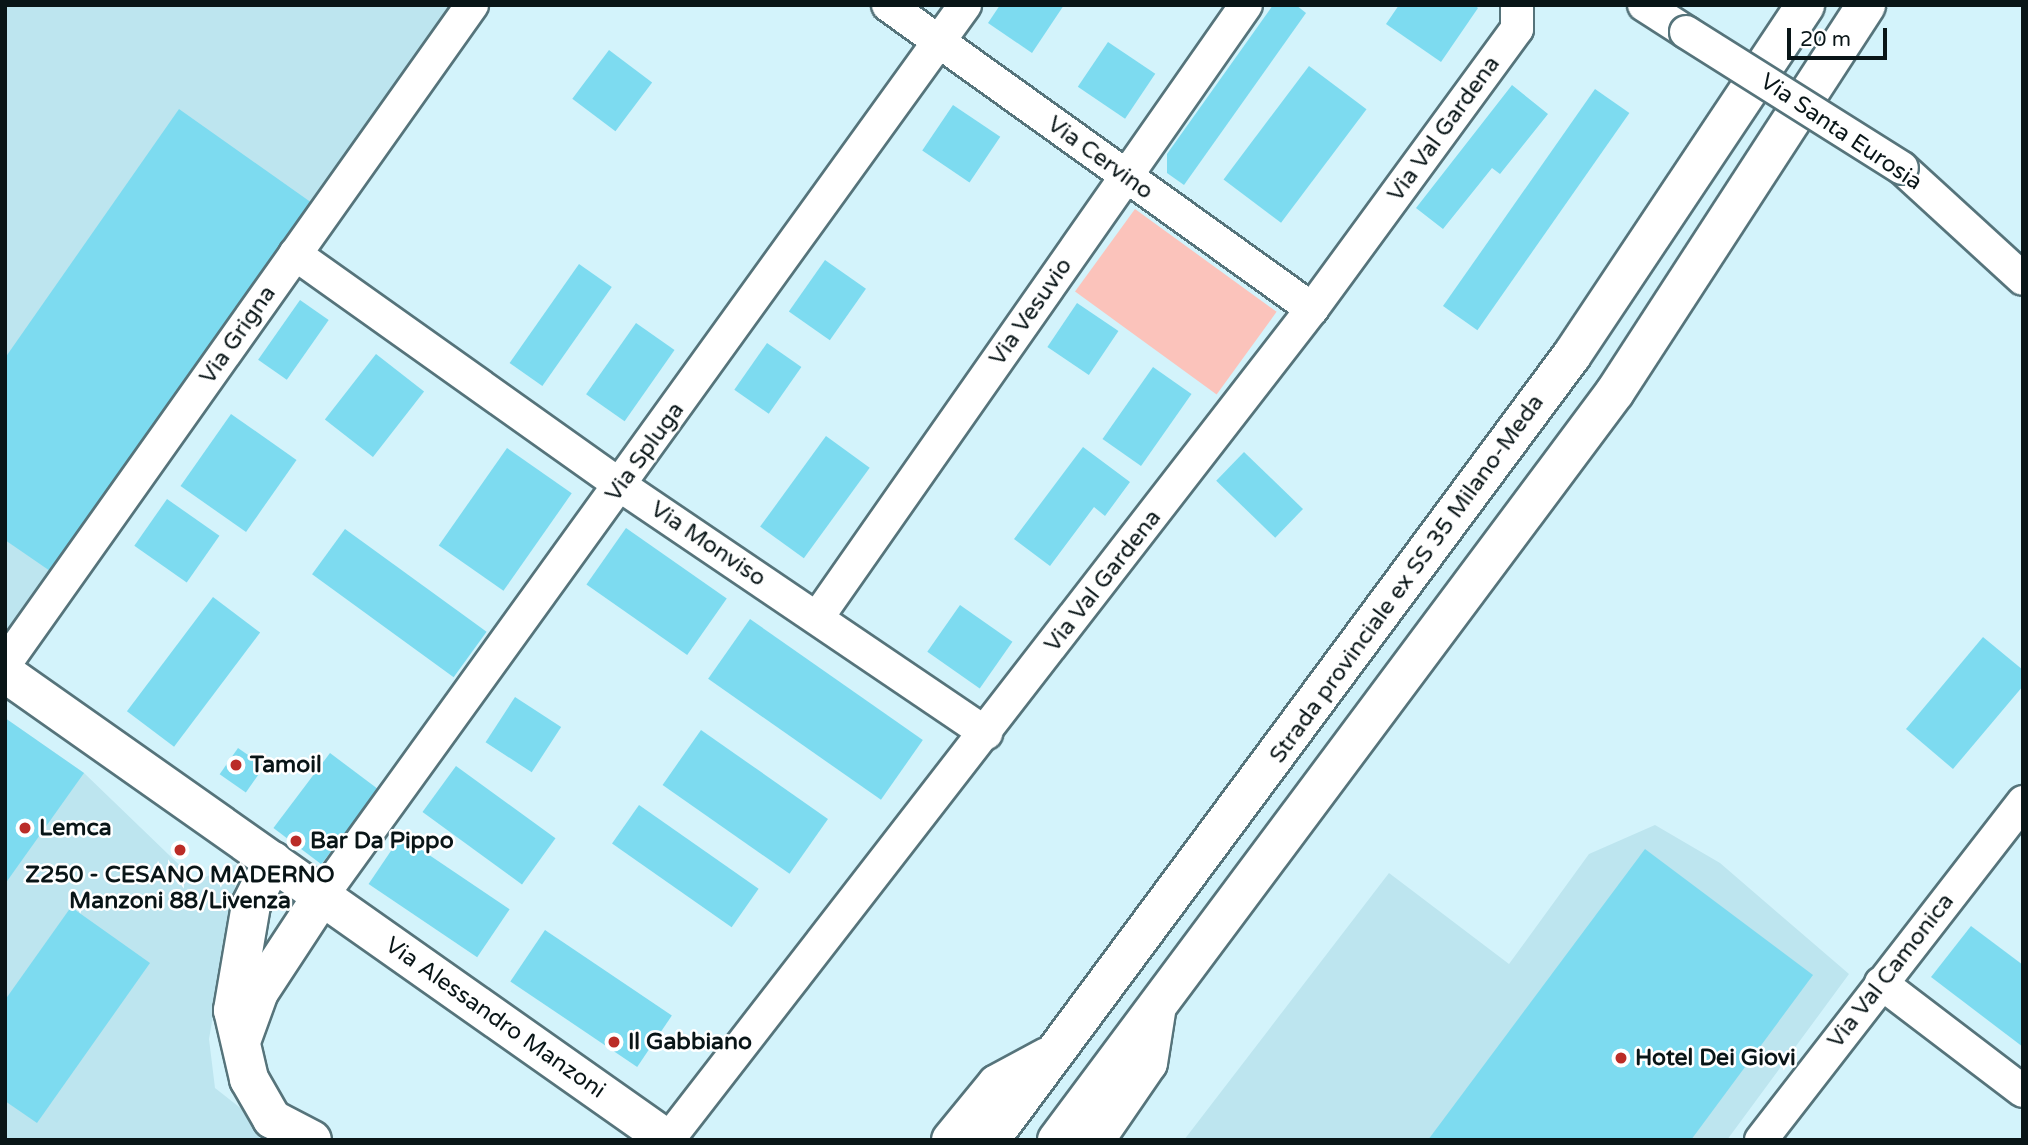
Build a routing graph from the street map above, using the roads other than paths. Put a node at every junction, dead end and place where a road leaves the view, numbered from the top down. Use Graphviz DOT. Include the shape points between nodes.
graph roads {
  1 [pos="472,5"];
  2 [pos="888,5"];
  3 [pos="964,5"];
  4 [pos="1246,5"];
  5 [pos="1644,5"];
  6 [pos="1805,5"];
  7 [pos="1866,5"];
  8 [pos="1519,9"];
  9 [pos="939,41"];
  10 [pos="1125,177"];
  11 [pos="295,254"];
  12 [pos="2023,279"];
  13 [pos="1312,309"];
  14 [pos="621,486"];
  15 [pos="817,618"];
  16 [pos="5,664"];
  17 [pos="5,673"];
  18 [pos="986,733"];
  19 [pos="2023,802"];
  20 [pos="273,861"];
  21 [pos="322,896"];
  22 [pos="1881,983"];
  23 [pos="1157,1006"];
  24 [pos="239,1048"];
  25 [pos="1058,1051"];
  26 [pos="2023,1091"];
  27 [pos="312,1140"];
  28 [pos="668,1140"];
  29 [pos="951,1140"];
  30 [pos="990,1140"];
  31 [pos="1056,1140"];
  32 [pos="1096,1140"];
  33 [pos="1761,1140"];
  1 -- 11 [label="street, Via Grigna"];
  2 -- 9 [label="street, Via Cervino"];
  3 -- 9 [label="street, Via Spluga"];
  4 -- 10 [label="street, Via Vesuvio"];
  5 -- 12 [label="street, Via Santa Eurosia, bridge" via="1902,168"];
  6 -- 25 [label="main road, Strada provinciale ex SS 35 Milano-Meda" via="1572,355"];
  7 -- 23 [label="main road" via="1615,392"];
  8 -- 13 [label="street, Via Val Gardena" via="1517,29"];
  9 -- 10 [label="street, Via Cervino"];
  9 -- 14 [label="street, Via Spluga"];
  10 -- 13 [label="street, Via Cervino"];
  10 -- 15 [label="street, Via Vesuvio"];
  11 -- 14 [label="street, Via Monviso"];
  11 -- 16 [label="street, Via Grigna"];
  13 -- 18 [label="street, Via Val Gardena"];
  14 -- 15 [label="street, Via Monviso"];
  14 -- 21 [label="street, Via Spluga"];
  15 -- 18 [label="street, Via Monviso"];
  17 -- 20 [label="main road, Via Alessandro Manzoni"];
  18 -- 28 [label="street, Via Val Gardena"];
  19 -- 22 [label="street, Via Val Camonica"];
  20 -- 21 [label="main road, Via Alessandro Manzoni"];
  20 -- 24 [label="main road" via="251,905 238,967 233,1010"];
  21 -- 24 [label="main road" via="259,992"];
  21 -- 28 [label="main road, Via Alessandro Manzoni"];
  22 -- 26 [label="street"];
  22 -- 33 [label="street, Via Val Camonica"];
  23 -- 31 [label="main road"];
  23 -- 32 [label="main road" via="1148,1063"];
  24 -- 27 [label="main road" via="249,1079 272,1119"];
  25 -- 29 [label="main road" via="997,1084"];
  25 -- 30 [label="main road, Strada provinciale ex SS 35 Milano-Meda"];
}
